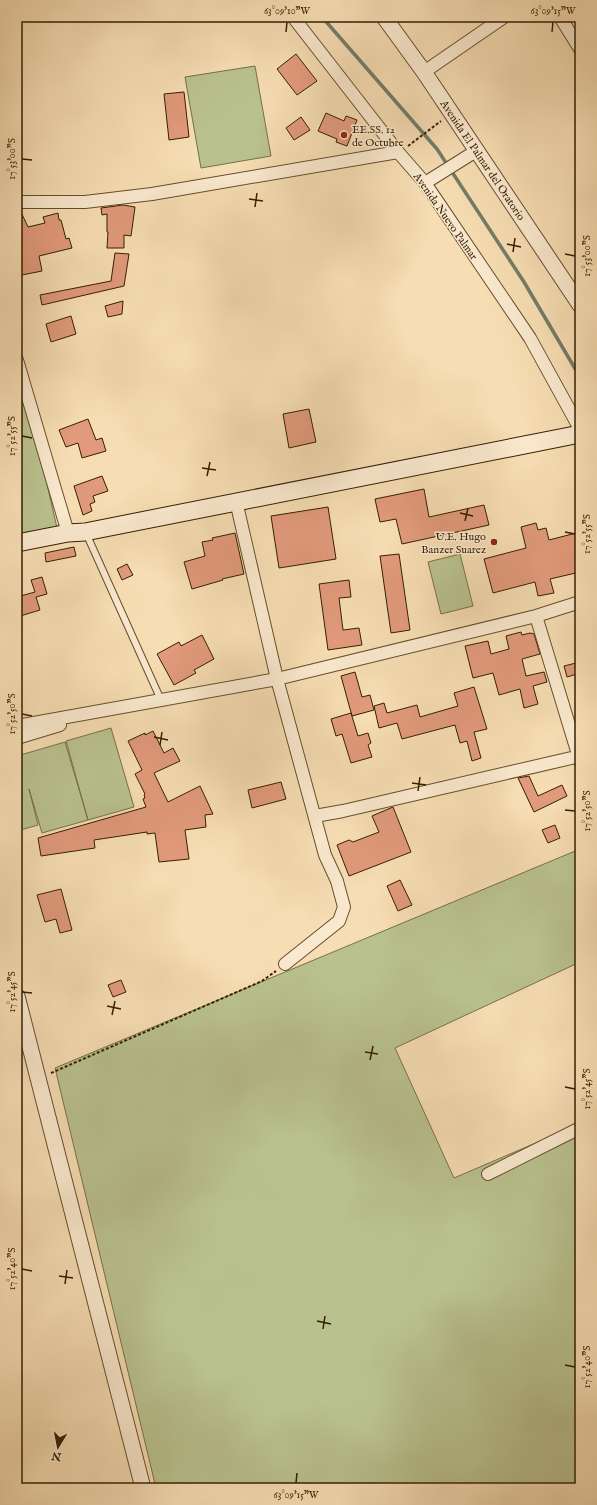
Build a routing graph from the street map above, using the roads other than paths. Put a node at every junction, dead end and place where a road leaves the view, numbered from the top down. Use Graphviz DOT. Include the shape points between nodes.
graph roads {
  1 [pos="293,17"];
  2 [pos="384,17"];
  3 [pos="504,17"];
  4 [pos="560,17"];
  5 [pos="580,48"];
  6 [pos="424,72"];
  7 [pos="398,152"];
  8 [pos="471,154"];
  9 [pos="429,181"];
  10 [pos="17,202"];
  11 [pos="580,305"];
  12 [pos="17,360"];
  13 [pos="22,398"];
  14 [pos="580,429"];
  15 [pos="580,434"];
  16 [pos="236,501"];
  17 [pos="85,532"];
  18 [pos="68,533"];
  19 [pos="17,543"];
  20 [pos="580,602"];
  21 [pos="536,616"];
  22 [pos="277,679"];
  23 [pos="161,700"];
  24 [pos="106,710"];
  25 [pos="17,726"];
  26 [pos="17,738"];
  27 [pos="579,758"];
  28 [pos="315,816"];
  29 [pos="285,964"];
  30 [pos="17,996"];
  31 [pos="580,1128"];
  32 [pos="488,1174"];
  33 [pos="143,1488"];
  1 -- 7 [label="street, Avenida Nuevo Palmar"];
  2 -- 6 [label="street, Avenida El Palmar del Oratorio"];
  3 -- 6 [label="street"];
  4 -- 5 [label="street"];
  6 -- 8 [label="street, Avenida El Palmar del Oratorio"];
  7 -- 9 [label="street, Avenida Nuevo Palmar"];
  7 -- 10 [label="street" via="152,194 85,202"];
  8 -- 9 [label="street"];
  8 -- 11 [label="street, Avenida El Palmar del Oratorio"];
  9 -- 14 [label="street, Avenida Nuevo Palmar" via="530,338"];
  12 -- 13 [label="street"];
  13 -- 18 [label="street"];
  15 -- 16 [label="main road"];
  16 -- 17 [label="main road"];
  16 -- 22 [label="street"];
  17 -- 18 [label="main road"];
  17 -- 23 [label="lane"];
  18 -- 19 [label="main road"];
  20 -- 21 [label="street"];
  21 -- 22 [label="street"];
  21 -- 27 [label="street"];
  22 -- 23 [label="street"];
  22 -- 28 [label="street"];
  23 -- 24 [label="street"];
  24 -- 25 [label="street"];
  24 -- 26 [label="street"];
  27 -- 28 [label="street"];
  28 -- 29 [label="street" via="325,855 337,881 344,907 339,921"];
  30 -- 33 [label="street"];
  31 -- 32 [label="street"];
}
